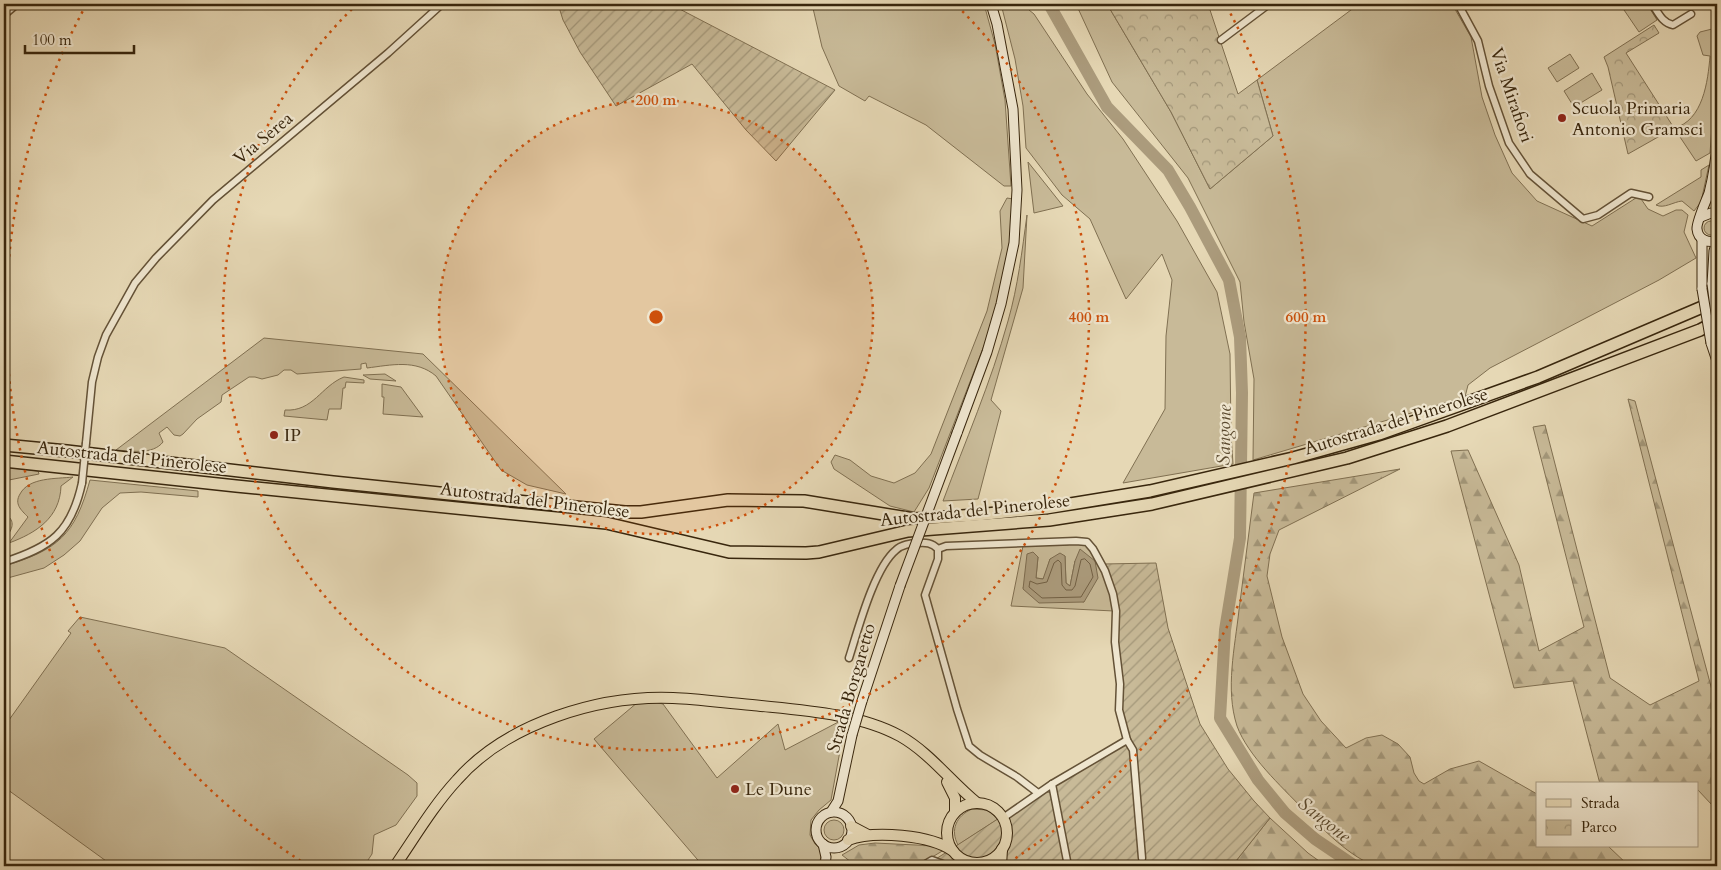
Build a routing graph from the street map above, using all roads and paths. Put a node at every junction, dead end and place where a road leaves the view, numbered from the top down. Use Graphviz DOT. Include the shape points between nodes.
graph roads {
  1 [pos="17,4"];
  2 [pos="442,4"];
  3 [pos="991,4"];
  4 [pos="1269,4"];
  5 [pos="1458,4"];
  6 [pos="1652,4"];
  7 [pos="1691,14"];
  8 [pos="4,15"];
  9 [pos="1221,40"];
  10 [pos="1717,143"];
  11 [pos="1649,197"];
  12 [pos="1717,215"];
  13 [pos="1701,217"];
  14 [pos="1702,239"];
  15 [pos="1717,241"];
  16 [pos="1715,290"];
  17 [pos="1717,300"];
  18 [pos="1717,323"];
  19 [pos="1650,329"];
  20 [pos="1717,361"];
  21 [pos="4,445"];
  22 [pos="4,461"];
  23 [pos="938,549"];
  24 [pos="4,562"];
  25 [pos="849,658"];
  26 [pos="1127,740"];
  27 [pos="938,766"];
  28 [pos="1052,784"];
  29 [pos="1038,793"];
  30 [pos="977,803"];
  31 [pos="956,812"];
  32 [pos="836,813"];
  33 [pos="1003,818"];
  34 [pos="851,826"];
  35 [pos="948,826"];
  36 [pos="869,835"];
  37 [pos="923,838"];
  38 [pos="848,840"];
  39 [pos="824,844"];
  40 [pos="836,847"];
  41 [pos="1002,849"];
  42 [pos="956,854"];
  43 [pos="1142,858"];
  44 [pos="976,862"];
  45 [pos="395,866"];
  46 [pos="825,866"];
  47 [pos="922,866"];
  48 [pos="948,866"];
  49 [pos="989,866"];
  50 [pos="1001,866"];
  51 [pos="1068,866"];
  1 -- 8 [label="street"];
  2 -- 24 [label="street, Via Serea, bridge" via="213,200 135,283 106,335 98,357 92,382 82,483 71,518 48,544"];
  3 -- 32 [label="street, Strada Borgaretto, bridge" via="1013,109 1017,190 1014,242 994,328 862,700"];
  4 -- 9 [label="street"];
  5 -- 11 [label="street, Via Mirafiori" via="1478,41 1489,86 1509,143 1530,174 1583,219 1598,215 1631,193"];
  6 -- 7 [label="street" via="1666,23 1673,25"];
  10 -- 13 [label="street"];
  12 -- 13 [label="street" via="1711,213"];
  13 -- 14 [label="street" via="1697,230"];
  14 -- 15 [label="street"];
  14 -- 20 [label="street, bridge" via="1702,289"];
  15 -- 16 [label="street" via="1713,257"];
  16 -- 18 [label="street, bridge"];
  16 -- 19 [label="highway"];
  17 -- 19 [label="highway, Autostrada del Pinerolese"];
  18 -- 22 [label="highway, Autostrada del Pinerolese" via="1447,426 1347,458 1152,504 1049,520 908,532 806,554 729,552 606,523"];
  19 -- 21 [label="highway, Autostrada del Pinerolese" via="1538,377 1343,445 1150,491 1046,508 976,515 914,518 804,501 728,500 625,512"];
  23 -- 25 [label="street" via="928,543 914,543 897,548 891,555 878,574"];
  23 -- 26 [label="street" via="1082,540 1090,544 1113,594 1120,684 1118,702"];
  23 -- 29 [label="street" via="938,559 925,595 969,746"];
  26 -- 28 [label="street"];
  26 -- 43 [label="street" via="1133,750"];
  27 -- 30 [label="main road"];
  27 -- 31 [label="main road" via="953,792"];
  27 -- 45 [label="main road" via="898,736 848,718 672,698 613,701 573,710 534,725 476,762 442,798"];
  28 -- 29 [label="street"];
  28 -- 51 [label="street"];
  29 -- 33 [label="street"];
  30 -- 31 [label="main road"];
  30 -- 33 [label="main road" via="992,807"];
  31 -- 35 [label="main road"];
  32 -- 34 [label="street" via="846,817"];
  32 -- 39 [label="street" via="822,816 816,826 817,836"];
  33 -- 41 [label="main road" via="1007,834"];
  34 -- 36 [label="main road"];
  34 -- 38 [label="street"];
  35 -- 37 [label="main road" via="938,834"];
  35 -- 42 [label="main road" via="950,844"];
  36 -- 37 [label="main road"];
  36 -- 38 [label="main road"];
  37 -- 42 [label="main road"];
  38 -- 40 [label="street"];
  39 -- 40 [label="street"];
  39 -- 46 [label="street"];
  40 -- 46 [label="street"];
  41 -- 44 [label="main road" via="994,858"];
  41 -- 50 [label="main road"];
  42 -- 44 [label="main road"];
  44 -- 49 [label="main road"];
  47 -- 48 [label="street" via="932,860"];
}
